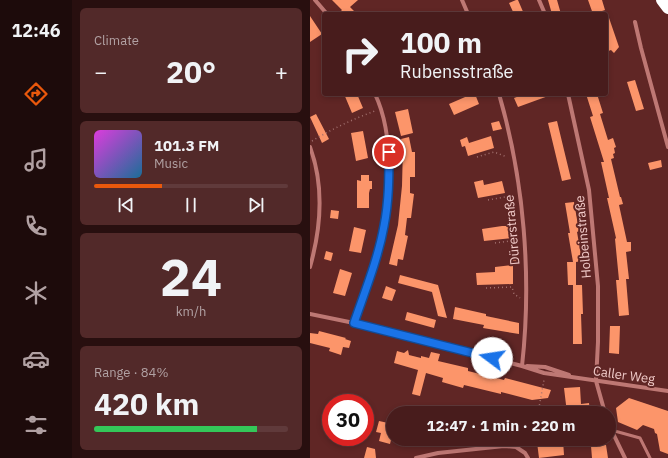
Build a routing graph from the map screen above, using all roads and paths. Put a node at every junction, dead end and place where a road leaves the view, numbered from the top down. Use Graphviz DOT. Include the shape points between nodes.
graph roads {
  1 [pos="315,0"];
  2 [pos="462,0"];
  3 [pos="539,0"];
  4 [pos="662,0"];
  5 [pos="668,8"];
  6 [pos="325,12"];
  7 [pos="467,12"];
  8 [pos="544,12"];
  9 [pos="636,22"];
  10 [pos="376,96"];
  11 [pos="499,96"];
  12 [pos="568,96"];
  13 [pos="376,111"];
  14 [pos="310,142"];
  15 [pos="310,147"];
  16 [pos="668,147"];
  17 [pos="477,157"];
  18 [pos="514,160"];
  19 [pos="488,200"];
  20 [pos="521,205"];
  21 [pos="495,243"];
  22 [pos="524,248"];
  23 [pos="310,267"];
  24 [pos="486,288"];
  25 [pos="526,303"];
  26 [pos="310,314"];
  27 [pos="354,323"];
  28 [pos="522,366"];
  29 [pos="544,373"];
  30 [pos="578,378"];
  31 [pos="596,381"];
  32 [pos="668,391"];
  33 [pos="539,406"];
  34 [pos="603,406"];
  35 [pos="616,429"];
  36 [pos="616,439"];
  37 [pos="416,458"];
  38 [pos="528,458"];
  39 [pos="625,458"];
  40 [pos="650,458"];
  1 -- 6 [label="street"];
  2 -- 7 [label="street"];
  3 -- 8 [label="street"];
  4 -- 5 [label="highway"];
  9 -- 16 [label="street"];
  10 -- 27 [label="street" via="386,126 389,192 385,225 378,252"];
  11 -- 18 [label="street, Dürerstraße"];
  12 -- 31 [label="street, Holbeinstraße" via="590,190 598,286"];
  13 -- 14 [label="path" via="341,125"];
  15 -- 23 [label="street" via="319,188 319,217"];
  17 -- 18 [label="path" via="494,152"];
  18 -- 20 [label="street, Dürerstraße"];
  19 -- 20 [label="path" via="505,197 510,202"];
  20 -- 22 [label="street, Dürerstraße"];
  21 -- 22 [label="path" via="510,241"];
  22 -- 25 [label="street, Dürerstraße"];
  24 -- 25 [label="path" via="512,287 514,294"];
  25 -- 28 [label="street, Dürerstraße" via="526,336"];
  26 -- 27 [label="street, Caller Weg"];
  27 -- 28 [label="street, Caller Weg"];
  28 -- 29 [label="street, Caller Weg"];
  28 -- 30 [label="street, Caller Weg" via="545,367"];
  29 -- 30 [label="street, Caller Weg"];
  29 -- 33 [label="path"];
  30 -- 31 [label="street, Caller Weg"];
  31 -- 32 [label="street, Caller Weg"];
  31 -- 34 [label="street, Holbeinstraße"];
  35 -- 40 [label="lane" via="640,438"];
  36 -- 39 [label="street"];
  37 -- 38 [label="street" via="504,446 516,447"];
}
